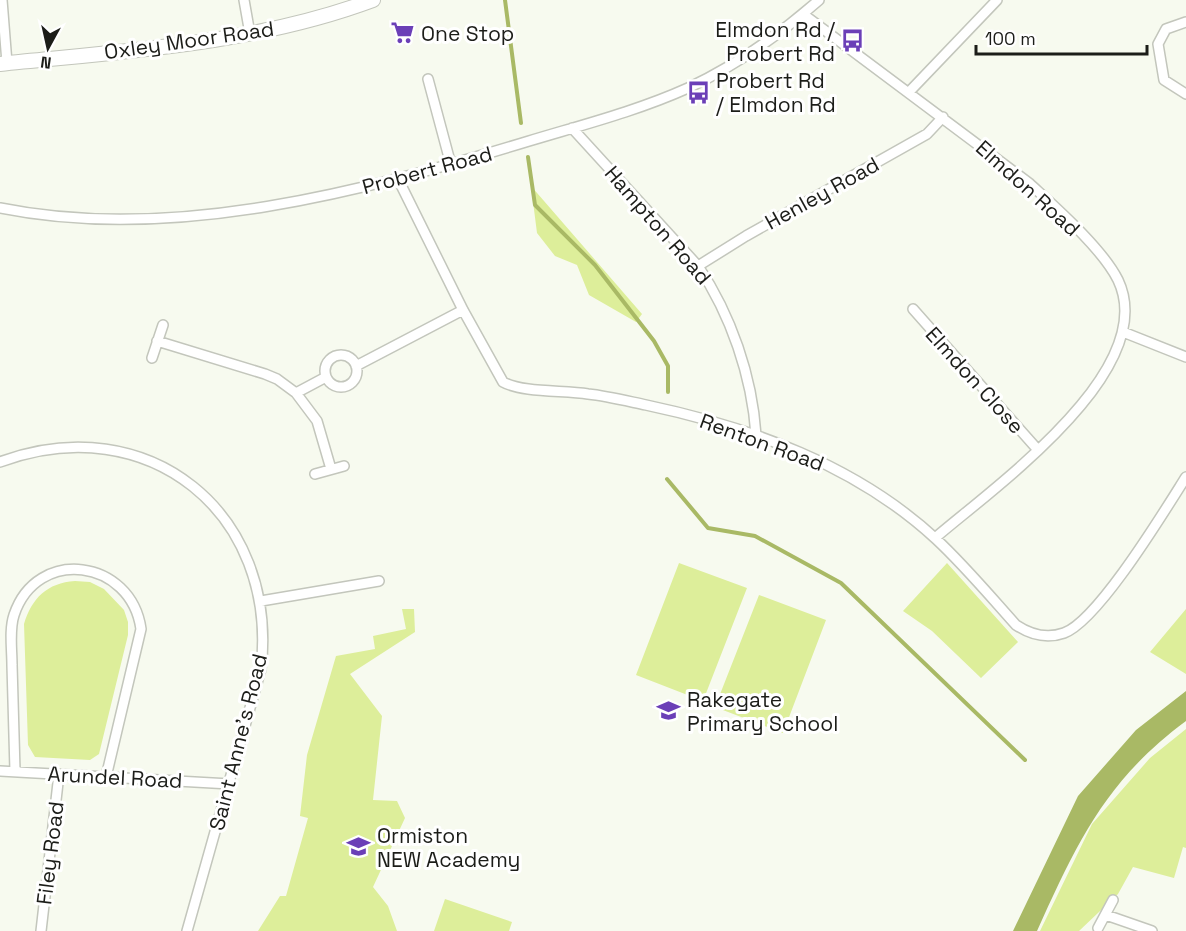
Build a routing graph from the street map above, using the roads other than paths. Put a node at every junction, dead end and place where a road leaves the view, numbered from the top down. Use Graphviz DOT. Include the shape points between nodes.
graph roads {
  1 [pos="2,0"];
  2 [pos="244,0"];
  3 [pos="373,0"];
  4 [pos="819,0"];
  5 [pos="997,0"];
  6 [pos="803,14"];
  7 [pos="1186,22"];
  8 [pos="250,34"];
  9 [pos="4,64"];
  10 [pos="428,79"];
  11 [pos="909,92"];
  12 [pos="1186,94"];
  13 [pos="943,117"];
  14 [pos="572,128"];
  15 [pos="451,165"];
  16 [pos="398,178"];
  17 [pos="0,208"];
  18 [pos="698,266"];
  19 [pos="913,309"];
  20 [pos="463,310"];
  21 [pos="163,325"];
  22 [pos="1123,332"];
  23 [pos="158,341"];
  24 [pos="1186,357"];
  25 [pos="152,358"];
  26 [pos="356,366"];
  27 [pos="326,377"];
  28 [pos="296,393"];
  29 [pos="756,435"];
  30 [pos="1038,450"];
  31 [pos="0,462"];
  32 [pos="344,466"];
  33 [pos="331,469"];
  34 [pos="315,474"];
  35 [pos="1186,477"];
  36 [pos="935,538"];
  37 [pos="379,581"];
  38 [pos="261,601"];
  39 [pos="0,771"];
  40 [pos="15,771"];
  41 [pos="60,774"];
  42 [pos="106,777"];
  43 [pos="230,784"];
  44 [pos="1113,900"];
  45 [pos="1106,915"];
  46 [pos="1098,928"];
  47 [pos="41,931"];
  48 [pos="187,931"];
  49 [pos="1152,931"];
  1 -- 9 [label="street"];
  2 -- 8 [label="street"];
  3 -- 8 [label="street, Oxley Moor Road" via="311,21"];
  4 -- 6 [label="street, Probert Road"];
  5 -- 11 [label="street"];
  6 -- 11 [label="street, Elmdon Road"];
  6 -- 14 [label="street, Probert Road" via="767,42 689,88 634,110"];
  7 -- 12 [label="street" via="1166,28 1158,44 1164,80"];
  8 -- 9 [label="street, Oxley Moor Road"];
  10 -- 15 [label="street"];
  11 -- 13 [label="street, Elmdon Road"];
  13 -- 18 [label="street, Henley Road" via="927,134"];
  13 -- 22 [label="street, Elmdon Road" via="1029,183 1104,260 1122,291"];
  14 -- 15 [label="street, Probert Road"];
  14 -- 18 [label="street, Hampton Road"];
  15 -- 16 [label="street, Probert Road"];
  16 -- 17 [label="street, Probert Road" via="317,198 195,215 107,218"];
  16 -- 20 [label="street, Renton Road"];
  18 -- 29 [label="street, Hampton Road" via="725,311 743,365"];
  19 -- 30 [label="street, Elmdon Close"];
  20 -- 26 [label="street"];
  20 -- 29 [label="street, Renton Road" via="498,378 508,385 618,399"];
  21 -- 23 [label="street"];
  22 -- 24 [label="street"];
  22 -- 30 [label="street, Elmdon Road" via="1109,364 1085,401"];
  23 -- 25 [label="street"];
  23 -- 28 [label="street" via="265,374"];
  26 -- 27 [label="street" via="356,376 345,386 336,386"];
  26 -- 27 [label="street" via="350,358 335,356 325,367"];
  27 -- 28 [label="street"];
  28 -- 33 [label="street" via="317,421"];
  29 -- 36 [label="street, Renton Road" via="857,482"];
  30 -- 36 [label="street, Elmdon Road"];
  31 -- 38 [label="street, Saint Anne's Road" via="69,446 114,449 168,470 190,485 227,522 251,565"];
  32 -- 33 [label="street"];
  33 -- 34 [label="street"];
  35 -- 36 [label="street, Renton Road" via="1094,609 1066,633 1040,636 1016,625"];
  37 -- 38 [label="street"];
  38 -- 43 [label="street, Saint Anne's Road" via="261,669"];
  39 -- 40 [label="street, Arundel Road"];
  40 -- 41 [label="street, Arundel Road"];
  40 -- 42 [label="street" via="13,616 26,591 36,582 49,574 82,569 120,586 136,607 141,629"];
  41 -- 42 [label="street, Arundel Road"];
  41 -- 47 [label="street, Filey Road"];
  42 -- 43 [label="street, Arundel Road"];
  43 -- 48 [label="street, Saint Anne's Road"];
  44 -- 45 [label="street"];
  45 -- 46 [label="street"];
  45 -- 49 [label="street"];
}
